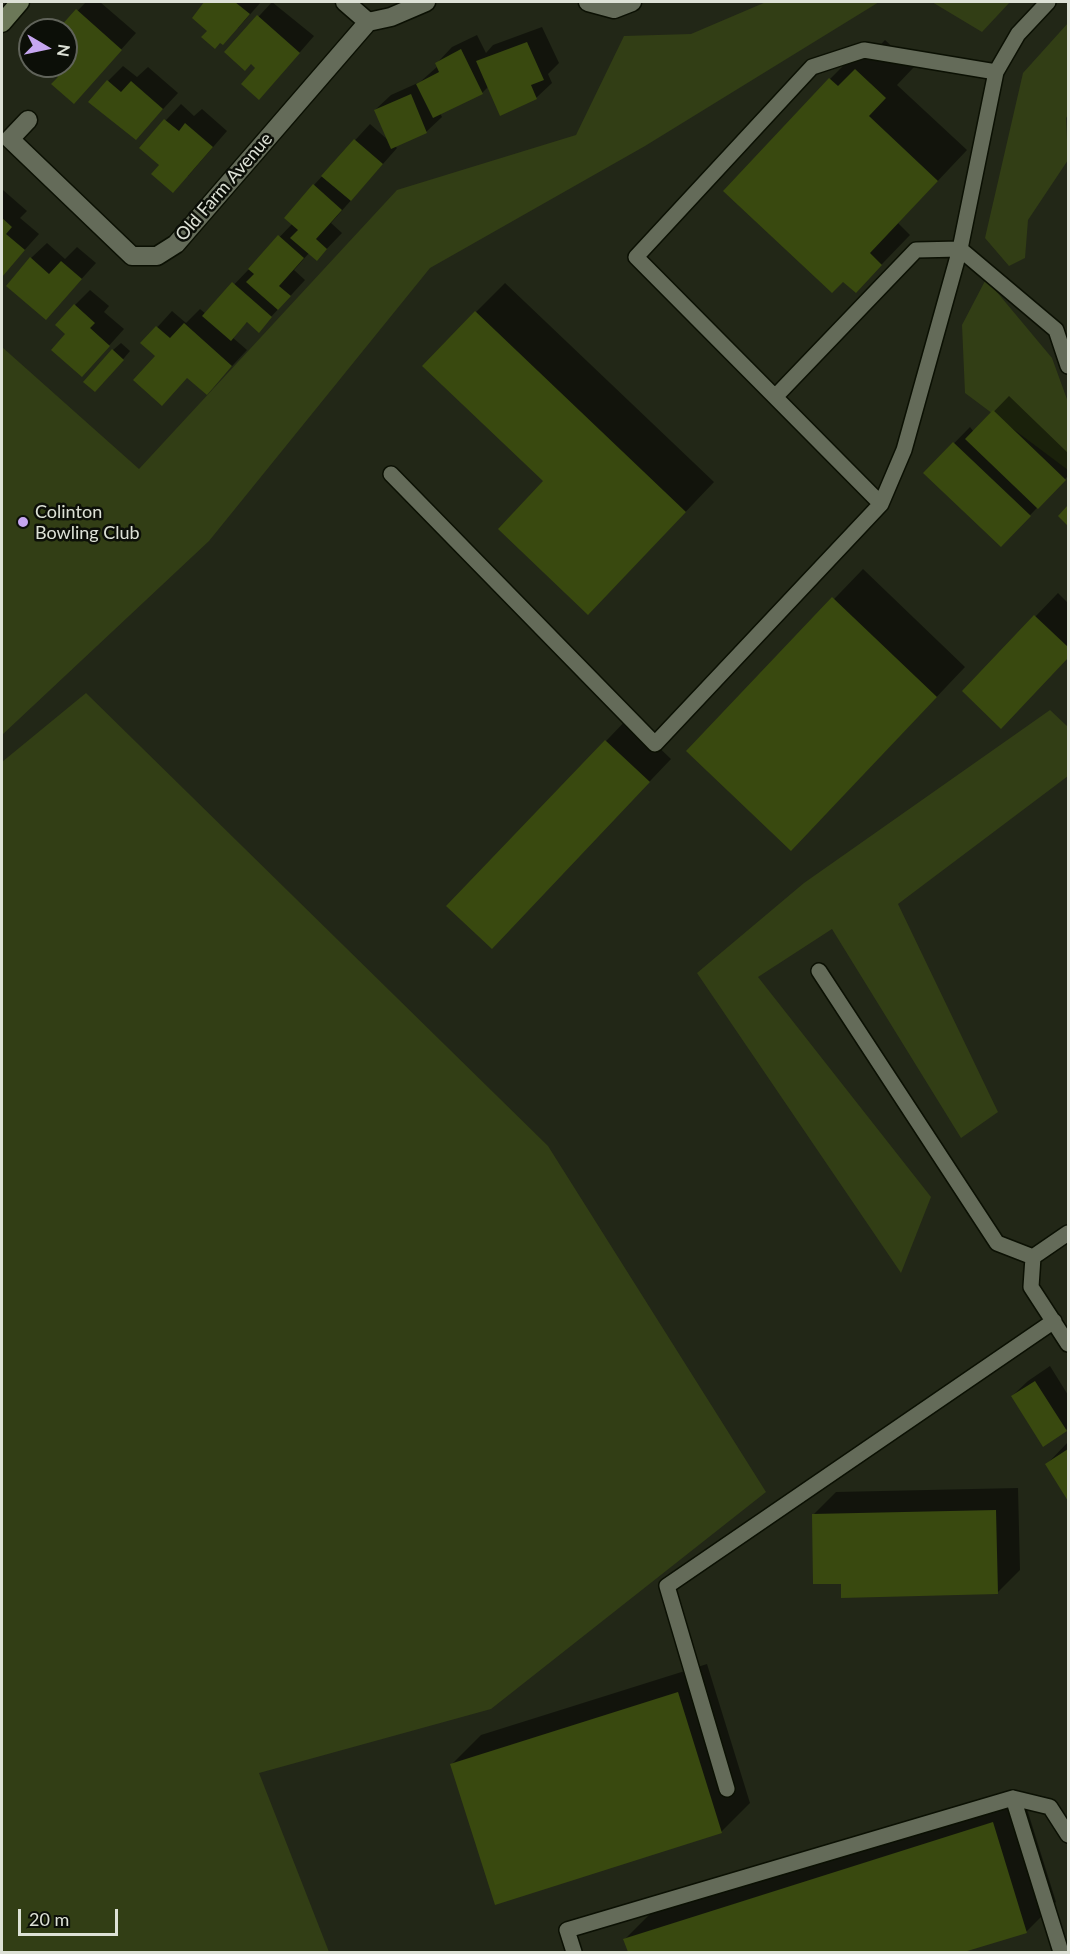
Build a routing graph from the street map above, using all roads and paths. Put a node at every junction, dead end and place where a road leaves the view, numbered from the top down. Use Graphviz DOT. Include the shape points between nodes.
graph roads {
  1 [pos="20,2"];
  2 [pos="345,2"];
  3 [pos="426,2"];
  4 [pos="588,2"];
  5 [pos="632,2"];
  6 [pos="1048,2"];
  7 [pos="2,22"];
  8 [pos="368,22"];
  9 [pos="996,72"];
  10 [pos="28,120"];
  11 [pos="960,249"];
  12 [pos="1068,366"];
  13 [pos="775,397"];
  14 [pos="391,474"];
  15 [pos="880,504"];
  16 [pos="819,971"];
  17 [pos="1068,1233"];
  18 [pos="1033,1257"];
  19 [pos="1054,1321"];
  20 [pos="1068,1344"];
  21 [pos="727,1789"];
  22 [pos="1013,1798"];
  23 [pos="1068,1835"];
  24 [pos="574,1953"];
  25 [pos="1061,1953"];
  1 -- 7 [label="main road"];
  2 -- 8 [label="street"];
  3 -- 8 [label="street"];
  4 -- 5 [label="street" via="615,9"];
  6 -- 9 [label="lane" via="1018,34"];
  8 -- 10 [label="street, Old Farm Avenue" via="176,244 157,256 132,256 10,140"];
  9 -- 11 [label="lane"];
  9 -- 13 [label="lane" via="864,50 812,67 636,257"];
  11 -- 12 [label="lane" via="1056,330"];
  11 -- 13 [label="lane" via="916,250"];
  11 -- 15 [label="lane" via="904,450"];
  13 -- 15 [label="lane"];
  14 -- 15 [label="lane" via="655,744"];
  16 -- 18 [label="lane" via="998,1243"];
  17 -- 18 [label="lane"];
  18 -- 19 [label="lane" via="1031,1287"];
  19 -- 20 [label="lane"];
  19 -- 21 [label="lane" via="667,1586"];
  22 -- 23 [label="lane" via="1050,1807"];
  22 -- 24 [label="lane" via="567,1930"];
  22 -- 25 [label="lane"];
}
